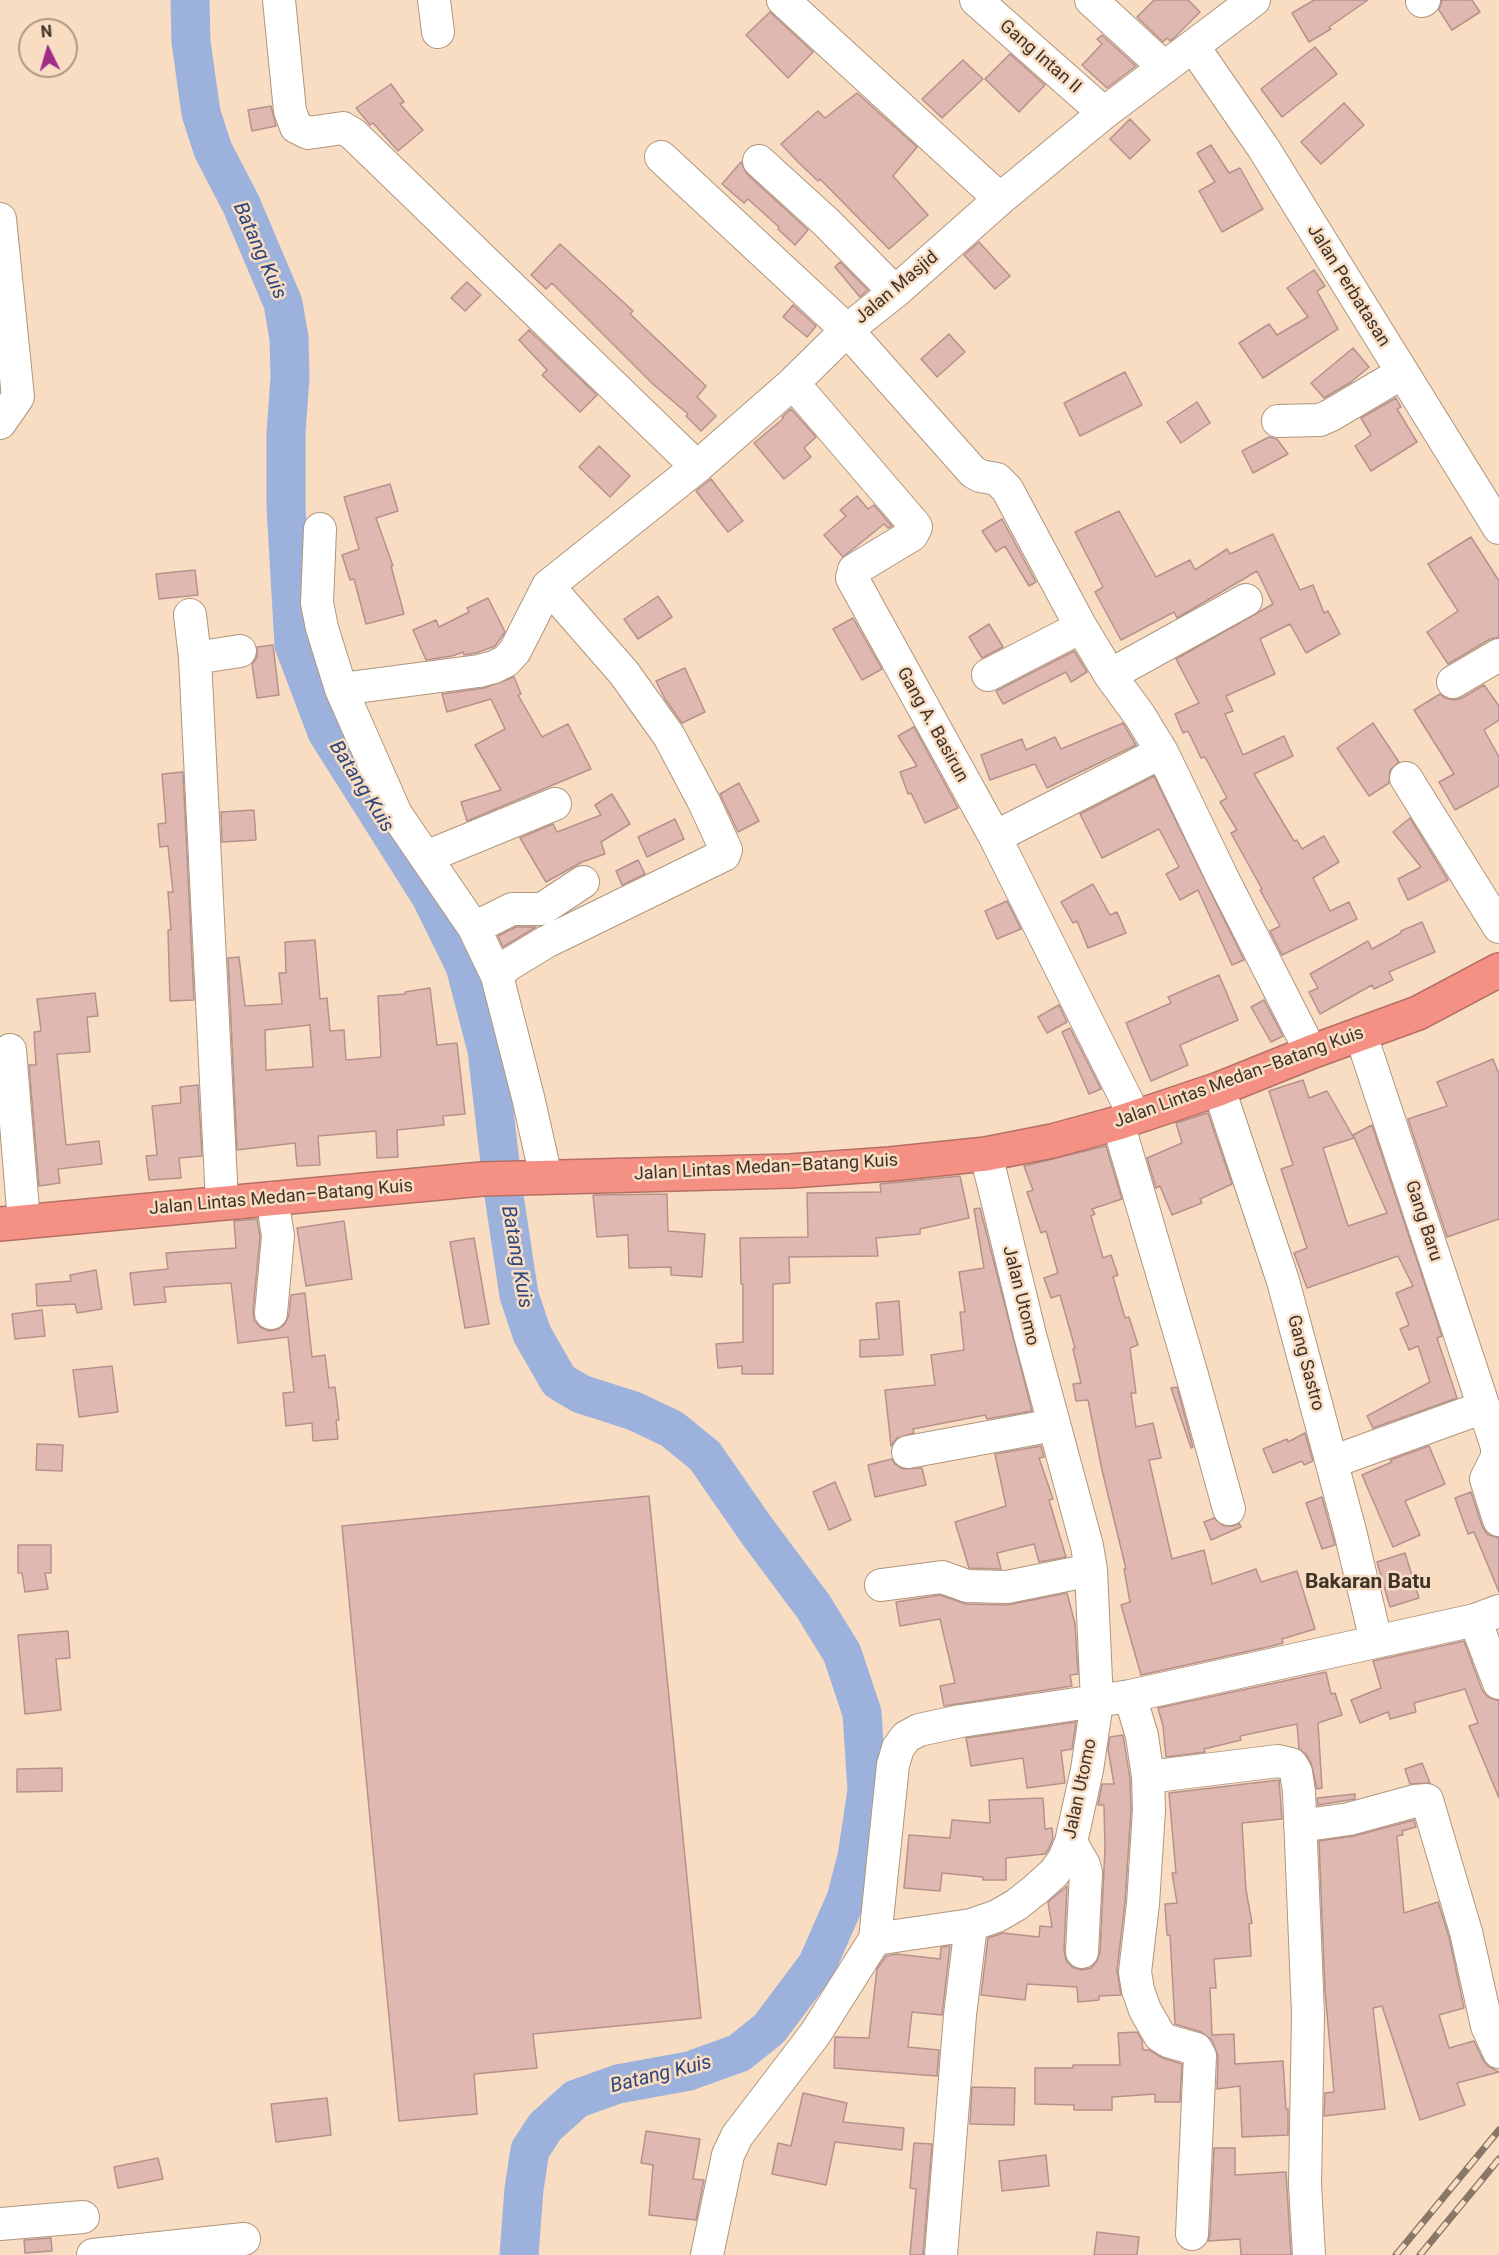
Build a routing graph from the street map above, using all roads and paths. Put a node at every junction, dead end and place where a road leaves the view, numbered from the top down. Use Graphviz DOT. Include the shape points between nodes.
graph roads {
  1 [pos="279,0"];
  2 [pos="434,0"];
  3 [pos="783,0"];
  4 [pos="976,0"];
  5 [pos="1091,0"];
  6 [pos="1254,0"];
  7 [pos="438,33"];
  8 [pos="1193,46"];
  9 [pos="1164,67"];
  10 [pos="1104,113"];
  11 [pos="661,156"];
  12 [pos="759,160"];
  13 [pos="1000,199"];
  14 [pos="0,219"];
  15 [pos="895,292"];
  16 [pos="847,330"];
  17 [pos="1402,373"];
  18 [pos="793,383"];
  19 [pos="4,412"];
  20 [pos="1278,421"];
  21 [pos="697,467"];
  22 [pos="1499,528"];
  23 [pos="320,529"];
  24 [pos="548,586"];
  25 [pos="1246,600"];
  26 [pos="190,615"];
  27 [pos="1081,627"];
  28 [pos="240,651"];
  29 [pos="1499,655"];
  30 [pos="195,658"];
  31 [pos="988,675"];
  32 [pos="1110,675"];
  33 [pos="1453,682"];
  34 [pos="341,689"];
  35 [pos="1162,752"];
  36 [pos="1406,778"];
  37 [pos="555,804"];
  38 [pos="994,837"];
  39 [pos="426,857"];
  40 [pos="583,882"];
  41 [pos="1499,927"];
  42 [pos="474,928"];
  43 [pos="1499,970"];
  44 [pos="497,976"];
  45 [pos="1361,1035"];
  46 [pos="10,1050"];
  47 [pos="1311,1052"];
  48 [pos="1220,1089"];
  49 [pos="1126,1120"];
  50 [pos="986,1154"];
  51 [pos="533,1177"];
  52 [pos="272,1198"];
  53 [pos="222,1202"];
  54 [pos="12,1223"];
  55 [pos="271,1313"];
  56 [pos="1484,1407"];
  57 [pos="1054,1425"];
  58 [pos="908,1452"];
  59 [pos="1332,1462"];
  60 [pos="1229,1509"];
  61 [pos="1499,1520"];
  62 [pos="1091,1570"];
  63 [pos="881,1585"];
  64 [pos="1487,1615"];
  65 [pos="1376,1641"];
  66 [pos="1499,1683"];
  67 [pos="1130,1696"];
  68 [pos="1097,1702"];
  69 [pos="1148,1777"];
  70 [pos="1300,1826"];
  71 [pos="1071,1842"];
  72 [pos="971,1925"];
  73 [pos="874,1939"];
  74 [pos="1082,1952"];
  75 [pos="1499,2052"];
  76 [pos="83,2217"];
  77 [pos="0,2224"];
  78 [pos="1192,2234"];
  79 [pos="244,2239"];
  80 [pos="93,2255"];
  81 [pos="707,2255"];
  82 [pos="941,2255"];
  83 [pos="1309,2255"];
  1 -- 21 [label="street" via="290,111 296,127 308,133 343,128 353,134"];
  2 -- 7 [label="street"];
  3 -- 13 [label="street"];
  4 -- 10 [label="street, Gang Intan II"];
  5 -- 9 [label="street"];
  6 -- 8 [label="street, Jalan Masjid"];
  8 -- 9 [label="street, Jalan Masjid"];
  8 -- 17 [label="street, Jalan Perbatasan" via="1264,149"];
  9 -- 10 [label="street, Jalan Masjid"];
  10 -- 13 [label="street, Jalan Masjid"];
  11 -- 16 [label="street"];
  12 -- 15 [label="street"];
  13 -- 15 [label="street, Jalan Masjid"];
  14 -- 19 [label="street"];
  15 -- 16 [label="street, Jalan Masjid"];
  16 -- 18 [label="street, Jalan Masjid"];
  16 -- 27 [label="street" via="973,472 1003,484"];
  17 -- 20 [label="street" via="1320,420"];
  17 -- 22 [label="street, Jalan Perbatasan"];
  18 -- 21 [label="street, Jalan Masjid"];
  18 -- 38 [label="street, Gang A. Basirun" via="914,524 912,535 854,570 852,578"];
  21 -- 24 [label="street, Jalan Masjid"];
  23 -- 34 [label="street" via="317,603"];
  24 -- 34 [label="street" via="515,651 500,665"];
  24 -- 44 [label="street" via="624,673 669,736 726,850 723,855 546,942"];
  25 -- 32 [label="street"];
  26 -- 30 [label="street"];
  27 -- 31 [label="street"];
  27 -- 32 [label="street"];
  28 -- 30 [label="street"];
  29 -- 33 [label="street"];
  30 -- 53 [label="street"];
  32 -- 35 [label="street"];
  34 -- 39 [label="street" via="396,814"];
  35 -- 38 [label="street"];
  35 -- 47 [label="street"];
  36 -- 41 [label="street"];
  37 -- 39 [label="street"];
  38 -- 49 [label="street, Gang A. Basirun"];
  39 -- 42 [label="street"];
  40 -- 42 [label="street" via="542,909 512,909"];
  42 -- 44 [label="street"];
  43 -- 45 [label="highway, Jalan Lintas Medan–Batang Kuis" via="1418,1013"];
  44 -- 51 [label="street" via="528,1097"];
  45 -- 47 [label="highway, Jalan Lintas Medan–Batang Kuis"];
  45 -- 56 [label="street, Gang Baru"];
  46 -- 54 [label="street"];
  47 -- 48 [label="highway, Jalan Lintas Medan–Batang Kuis"];
  48 -- 49 [label="highway, Jalan Lintas Medan–Batang Kuis"];
  48 -- 59 [label="street, Gang Sastro" via="1284,1281"];
  49 -- 50 [label="highway, Jalan Lintas Medan–Batang Kuis"];
  49 -- 60 [label="street, Gang A. Basirun"];
  50 -- 51 [label="highway, Jalan Lintas Medan–Batang Kuis" via="779,1171"];
  50 -- 57 [label="street, Jalan Utomo"];
  51 -- 52 [label="highway, Jalan Lintas Medan–Batang Kuis"];
  52 -- 53 [label="highway, Jalan Lintas Medan–Batang Kuis"];
  52 -- 55 [label="street" via="278,1236"];
  53 -- 54 [label="highway, Jalan Lintas Medan–Batang Kuis"];
  56 -- 59 [label="street"];
  56 -- 61 [label="street, Gang Baru" via="1498,1455 1486,1481"];
  57 -- 58 [label="street"];
  57 -- 62 [label="street, Jalan Utomo"];
  59 -- 65 [label="street, Gang Sastro"];
  62 -- 63 [label="street" via="1007,1587 967,1586 942,1577"];
  62 -- 68 [label="street, Jalan Utomo"];
  64 -- 65 [label="street"];
  64 -- 66 [label="street"];
  65 -- 67 [label="street"];
  67 -- 68 [label="street"];
  67 -- 69 [label="street"];
  68 -- 71 [label="street, Jalan Utomo"];
  68 -- 73 [label="street" via="962,1721 919,1730 906,1737 893,1765"];
  69 -- 70 [label="street" via="1287,1762 1296,1772"];
  69 -- 78 [label="street" via="1143,1904 1135,1972 1138,1990 1156,2032 1168,2041 1196,2049 1200,2056"];
  70 -- 75 [label="street" via="1427,1800 1466,1932 1487,2026"];
  70 -- 83 [label="street" via="1308,2014 1305,2185"];
  71 -- 72 [label="street, Jalan Utomo" via="1054,1873 1035,1890 997,1916"];
  71 -- 74 [label="street" via="1086,1873"];
  72 -- 73 [label="street, Jalan Utomo"];
  72 -- 82 [label="street"];
  73 -- 81 [label="street" via="815,2034 737,2136 728,2155"];
  76 -- 77 [label="street"];
  79 -- 80 [label="street"];
}
